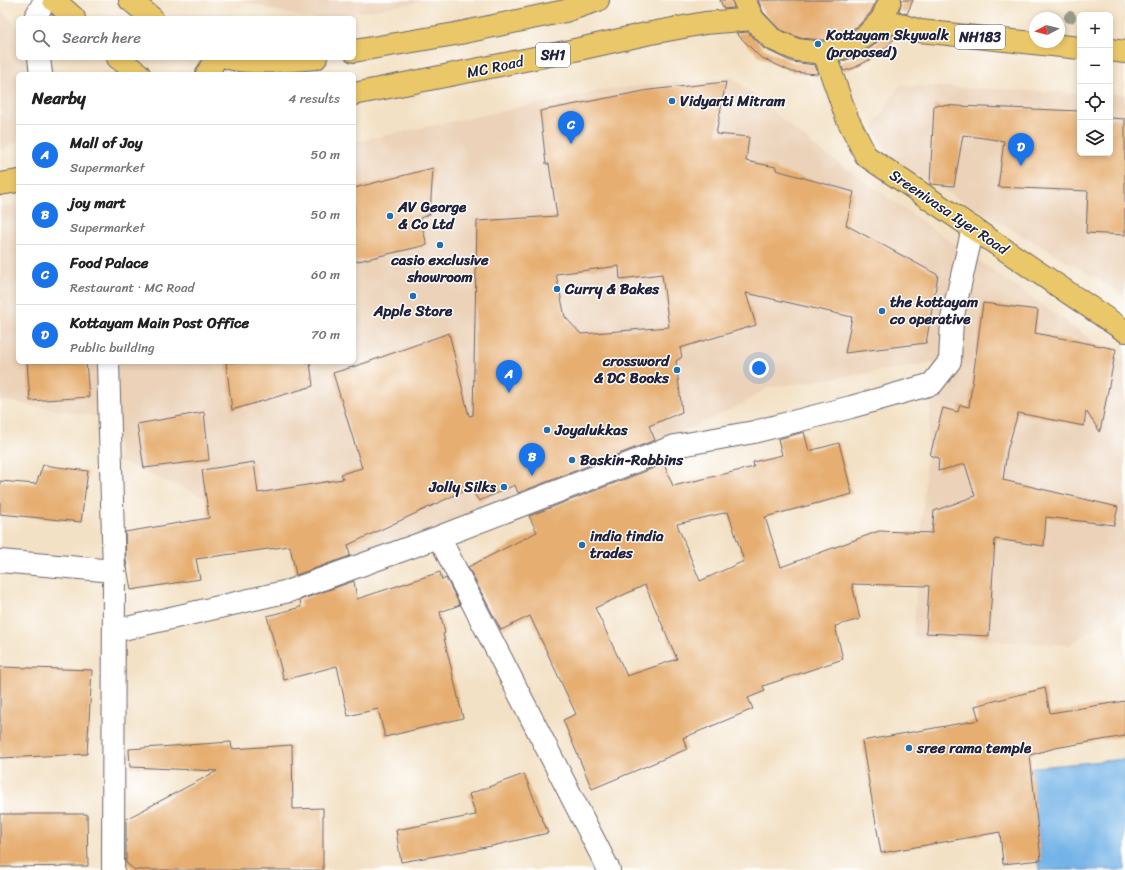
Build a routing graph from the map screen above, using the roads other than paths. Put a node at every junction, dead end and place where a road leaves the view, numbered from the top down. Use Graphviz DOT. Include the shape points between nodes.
graph roads {
  1 [pos="45,0"];
  2 [pos="54,0"];
  3 [pos="130,0"];
  4 [pos="598,0"];
  5 [pos="744,0"];
  6 [pos="886,10"];
  7 [pos="36,16"];
  8 [pos="72,16"];
  9 [pos="150,16"];
  10 [pos="753,19"];
  11 [pos="1077,48"];
  12 [pos="1113,50"];
  13 [pos="356,51"];
  14 [pos="1125,52"];
  15 [pos="824,53"];
  16 [pos="39,60"];
  17 [pos="121,60"];
  18 [pos="215,60"];
  19 [pos="236,60"];
  20 [pos="290,60"];
  21 [pos="41,72"];
  22 [pos="136,72"];
  23 [pos="207,72"];
  24 [pos="356,94"];
  25 [pos="16,181"];
  26 [pos="0,184"];
  27 [pos="973,228"];
  28 [pos="1125,331"];
  29 [pos="108,364"];
  30 [pos="439,537"];
  31 [pos="0,561"];
  32 [pos="114,571"];
  33 [pos="114,630"];
  34 [pos="113,870"];
  35 [pos="609,870"];
  1 -- 7 [label="street"];
  2 -- 8 [label="main road"];
  3 -- 9 [label="main road"];
  4 -- 13 [label="main road" via="565,11 455,34"];
  5 -- 10 [label="main road, NH183"];
  6 -- 11 [label="main road, NH183" via="920,31"];
  6 -- 15 [label="main road, NH183" via="866,36 846,47"];
  10 -- 15 [label="main road, NH183" via="772,39 797,50"];
  10 -- 24 [label="main road, MC Road / SH1" via="705,23 653,32"];
  12 -- 14 [label="main road"];
  15 -- 27 [label="main road, Sreenivasa Iyer Road" via="847,118 866,156"];
  16 -- 21 [label="street"];
  17 -- 22 [label="main road"];
  18 -- 23 [label="main road"];
  19 -- 20 [label="main road"];
  25 -- 26 [label="main road"];
  27 -- 28 [label="main road, Sreenivasa Iyer Road"];
  27 -- 30 [label="street" via="952,319 950,361 932,384 754,432 675,446"];
  29 -- 32 [label="street"];
  30 -- 33 [label="street" via="289,591"];
  30 -- 35 [label="street"];
  31 -- 32 [label="street"];
  32 -- 33 [label="street"];
  33 -- 34 [label="street"];
}
